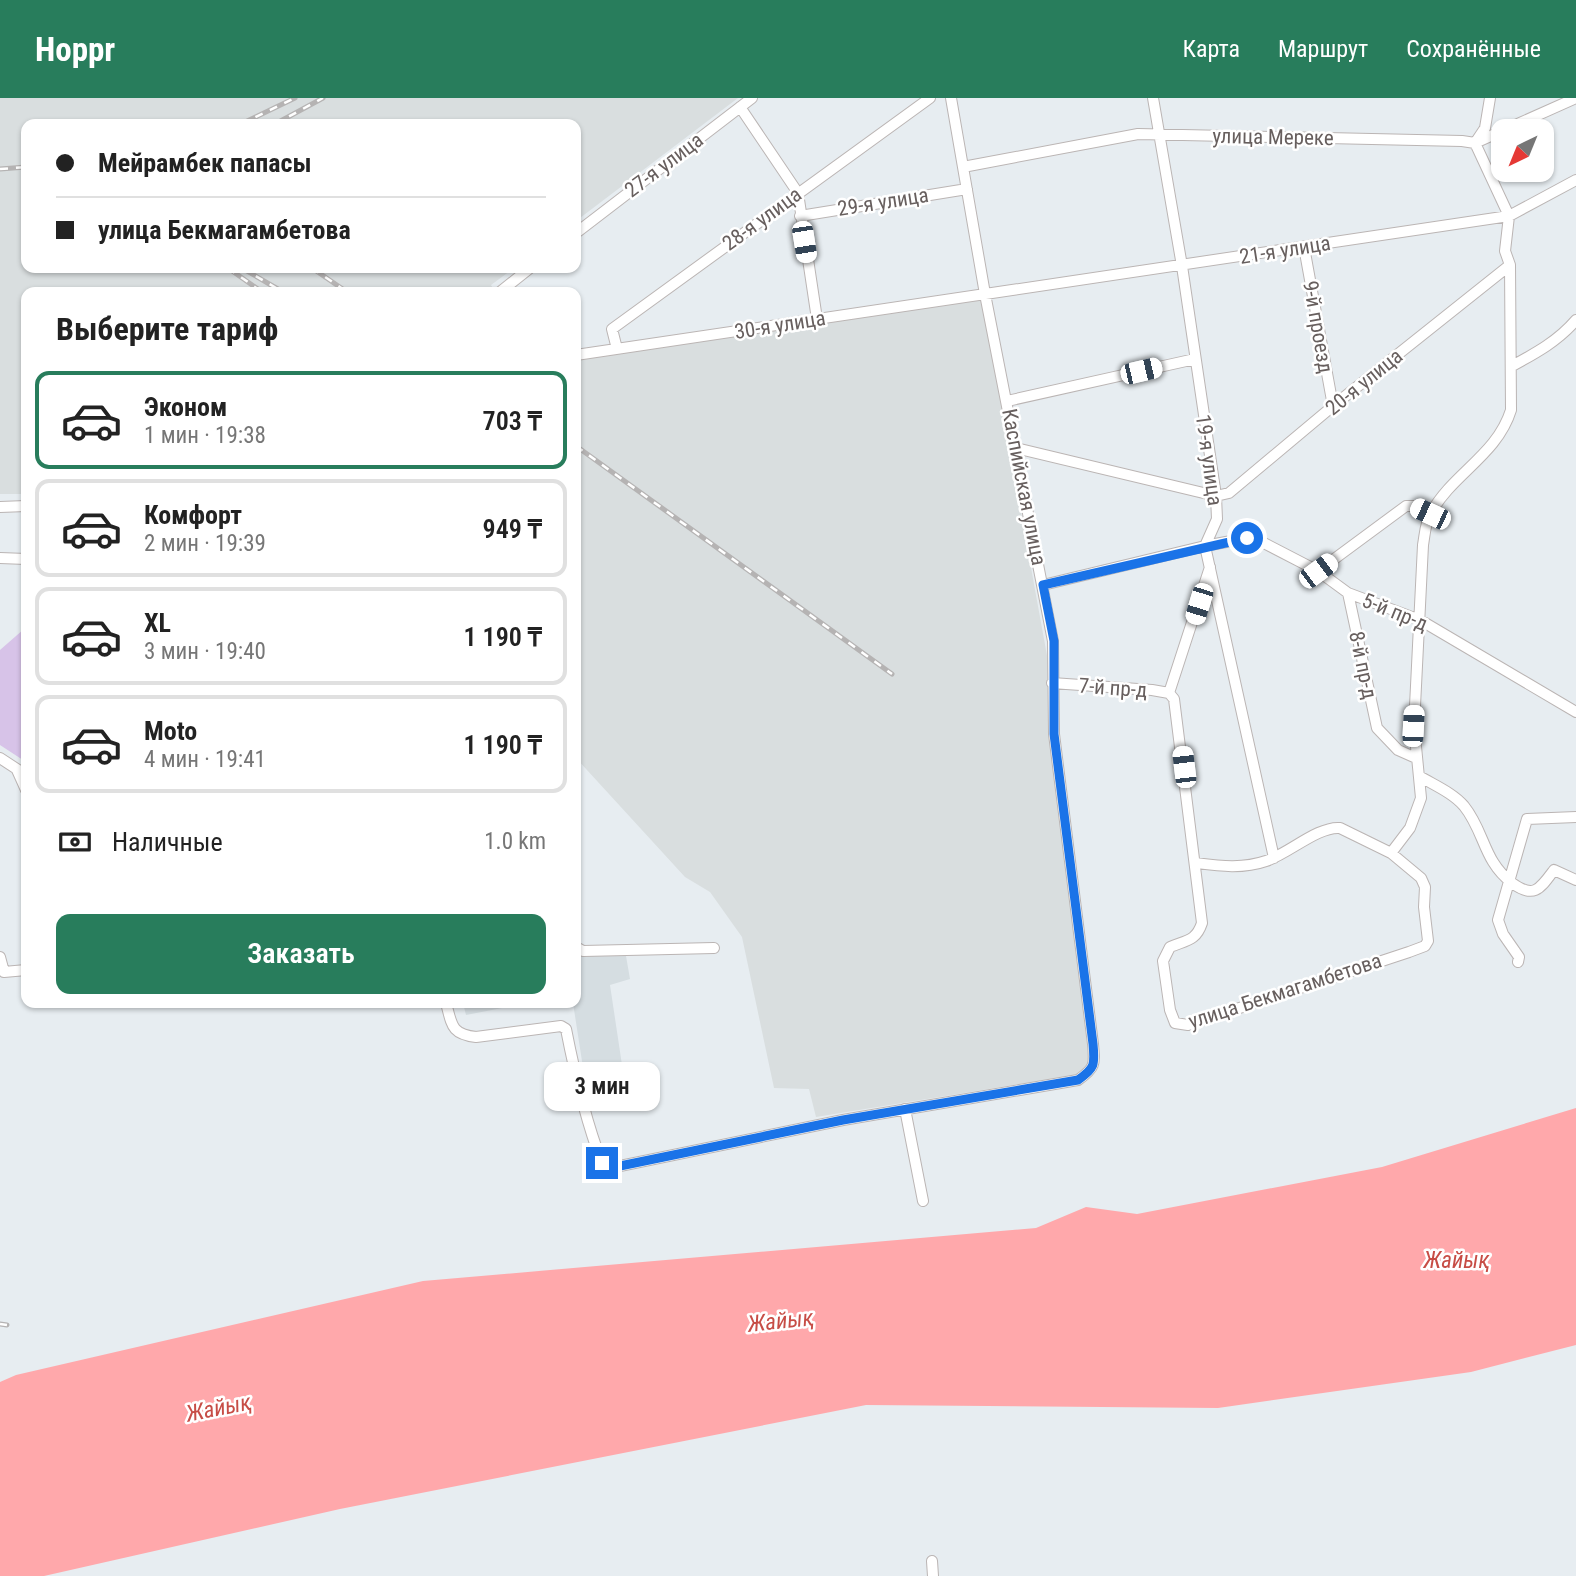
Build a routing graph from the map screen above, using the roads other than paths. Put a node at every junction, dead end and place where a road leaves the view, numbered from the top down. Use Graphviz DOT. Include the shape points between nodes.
graph roads {
  1 [pos="752,98"];
  2 [pos="930,98"];
  3 [pos="951,98"];
  4 [pos="1153,98"];
  5 [pos="1490,98"];
  6 [pos="1576,98"];
  7 [pos="740,107"];
  8 [pos="1159,135"];
  9 [pos="1475,143"];
  10 [pos="963,167"];
  11 [pos="1576,180"];
  12 [pos="967,189"];
  13 [pos="798,193"];
  14 [pos="800,216"];
  15 [pos="1509,216"];
  16 [pos="581,229"];
  17 [pos="1304,247"];
  18 [pos="1510,265"];
  19 [pos="1182,266"];
  20 [pos="524,273"];
  21 [pos="506,287"];
  22 [pos="985,294"];
  23 [pos="817,319"];
  24 [pos="1576,320"];
  25 [pos="617,349"];
  26 [pos="581,354"];
  27 [pos="1195,359"];
  28 [pos="1512,366"];
  29 [pos="1007,401"];
  30 [pos="1333,406"];
  31 [pos="1016,448"];
  32 [pos="1216,496"];
  33 [pos="21,506"];
  34 [pos="0,507"];
  35 [pos="1430,514"];
  36 [pos="1205,546"];
  37 [pos="0,558"];
  38 [pos="21,559"];
  39 [pos="1210,566"];
  40 [pos="1318,571"];
  41 [pos="1043,585"];
  42 [pos="1348,593"];
  43 [pos="1420,620"];
  44 [pos="1052,683"];
  45 [pos="1169,693"];
  46 [pos="1576,712"];
  47 [pos="0,758"];
  48 [pos="1416,758"];
  49 [pos="21,772"];
  50 [pos="1419,776"];
  51 [pos="1576,817"];
  52 [pos="1391,853"];
  53 [pos="1274,858"];
  54 [pos="1196,863"];
  55 [pos="1576,880"];
  56 [pos="1510,881"];
  57 [pos="714,948"];
  58 [pos="581,950"];
  59 [pos="0,957"];
  60 [pos="1518,962"];
  61 [pos="21,971"];
  62 [pos="2,973"];
  63 [pos="447,1008"];
  64 [pos="905,1110"];
  65 [pos="923,1200"];
  66 [pos="932,1561"];
  67 [pos="933,1576"];
  1 -- 7 [label="street, 27-я улица"];
  2 -- 13 [label="street, 28-я улица"];
  3 -- 10 [label="street, Каспийская улица"];
  4 -- 8 [label="street, 19-я улица"];
  5 -- 9 [label="street" via="1485,128"];
  6 -- 9 [label="street, улица Мереке"];
  7 -- 13 [label="street"];
  7 -- 16 [label="street, 27-я улица"];
  8 -- 9 [label="street, улица Мереке"];
  8 -- 10 [label="street, улица Мереке" via="1138,134"];
  8 -- 19 [label="street, 19-я улица"];
  9 -- 15 [label="street"];
  10 -- 12 [label="street, Каспийская улица"];
  11 -- 15 [label="street, 21-я улица"];
  12 -- 14 [label="street, 29-я улица"];
  12 -- 22 [label="street, Каспийская улица"];
  13 -- 14 [label="street"];
  13 -- 25 [label="street, 28-я улица" via="612,329"];
  14 -- 23 [label="street"];
  15 -- 17 [label="street, 21-я улица"];
  15 -- 18 [label="street" via="1505,251"];
  17 -- 19 [label="street, 21-я улица"];
  17 -- 30 [label="street, 9-й проезд"];
  18 -- 28 [label="street"];
  18 -- 30 [label="street, 20-я улица"];
  19 -- 22 [label="street, 21-я улица"];
  19 -- 27 [label="street, 19-я улица"];
  20 -- 21 [label="street"];
  22 -- 23 [label="street, 30-я улица"];
  22 -- 29 [label="street, Каспийская улица"];
  23 -- 25 [label="street, 30-я улица"];
  24 -- 28 [label="street" via="1544,348"];
  25 -- 26 [label="street, 30-я улица"];
  27 -- 29 [label="street"];
  27 -- 32 [label="street, 19-я улица"];
  28 -- 35 [label="street" via="1511,410 1503,431"];
  29 -- 31 [label="street, Каспийская улица"];
  30 -- 32 [label="street, 20-я улица" via="1229,493"];
  31 -- 32 [label="street"];
  31 -- 41 [label="street, Каспийская улица"];
  32 -- 36 [label="street, 19-я улица" via="1217,519"];
  33 -- 34 [label="street"];
  35 -- 40 [label="street" via="1406,506"];
  35 -- 43 [label="street" via="1423,545"];
  36 -- 39 [label="street"];
  36 -- 40 [label="street, 5-й пр-д" via="1258,540"];
  36 -- 41 [label="street, 5-й пр-д"];
  37 -- 38 [label="street"];
  39 -- 45 [label="street"];
  39 -- 53 [label="street"];
  40 -- 42 [label="street, 5-й пр-д"];
  41 -- 44 [label="street, Каспийская улица" via="1054,641"];
  42 -- 43 [label="street, 5-й пр-д"];
  42 -- 48 [label="street, 8-й пр-д" via="1377,728 1398,750"];
  43 -- 46 [label="street, 5-й пр-д"];
  43 -- 48 [label="street" via="1413,726"];
  44 -- 45 [label="street, 7-й пр-д"];
  44 -- 64 [label="street, Каспийская улица" via="1054,734 1095,1063 1078,1080"];
  45 -- 54 [label="street, 7-й пр-д" via="1178,712"];
  47 -- 49 [label="street"];
  48 -- 50 [label="street"];
  50 -- 52 [label="street" via="1421,798 1416,813"];
  50 -- 56 [label="street" via="1464,805 1496,868"];
  51 -- 56 [label="street" via="1527,819"];
  52 -- 53 [label="street" via="1333,827"];
  52 -- 54 [label="street, улица Бекмагамбетова" via="1414,871 1425,887 1429,942 1181,1026 1172,1019 1163,961 1170,947 1199,934 1202,914"];
  53 -- 54 [label="street" via="1247,867"];
  55 -- 56 [label="street" via="1554,870 1532,891 1523,891"];
  56 -- 60 [label="street" via="1498,920"];
  57 -- 58 [label="street"];
  59 -- 62 [label="street"];
  61 -- 62 [label="street"];
  63 -- 64 [label="street" via="453,1027 464,1036 566,1029 581,1104 602,1163 620,1166"];
  64 -- 65 [label="street"];
  66 -- 67 [label="street"];
}
